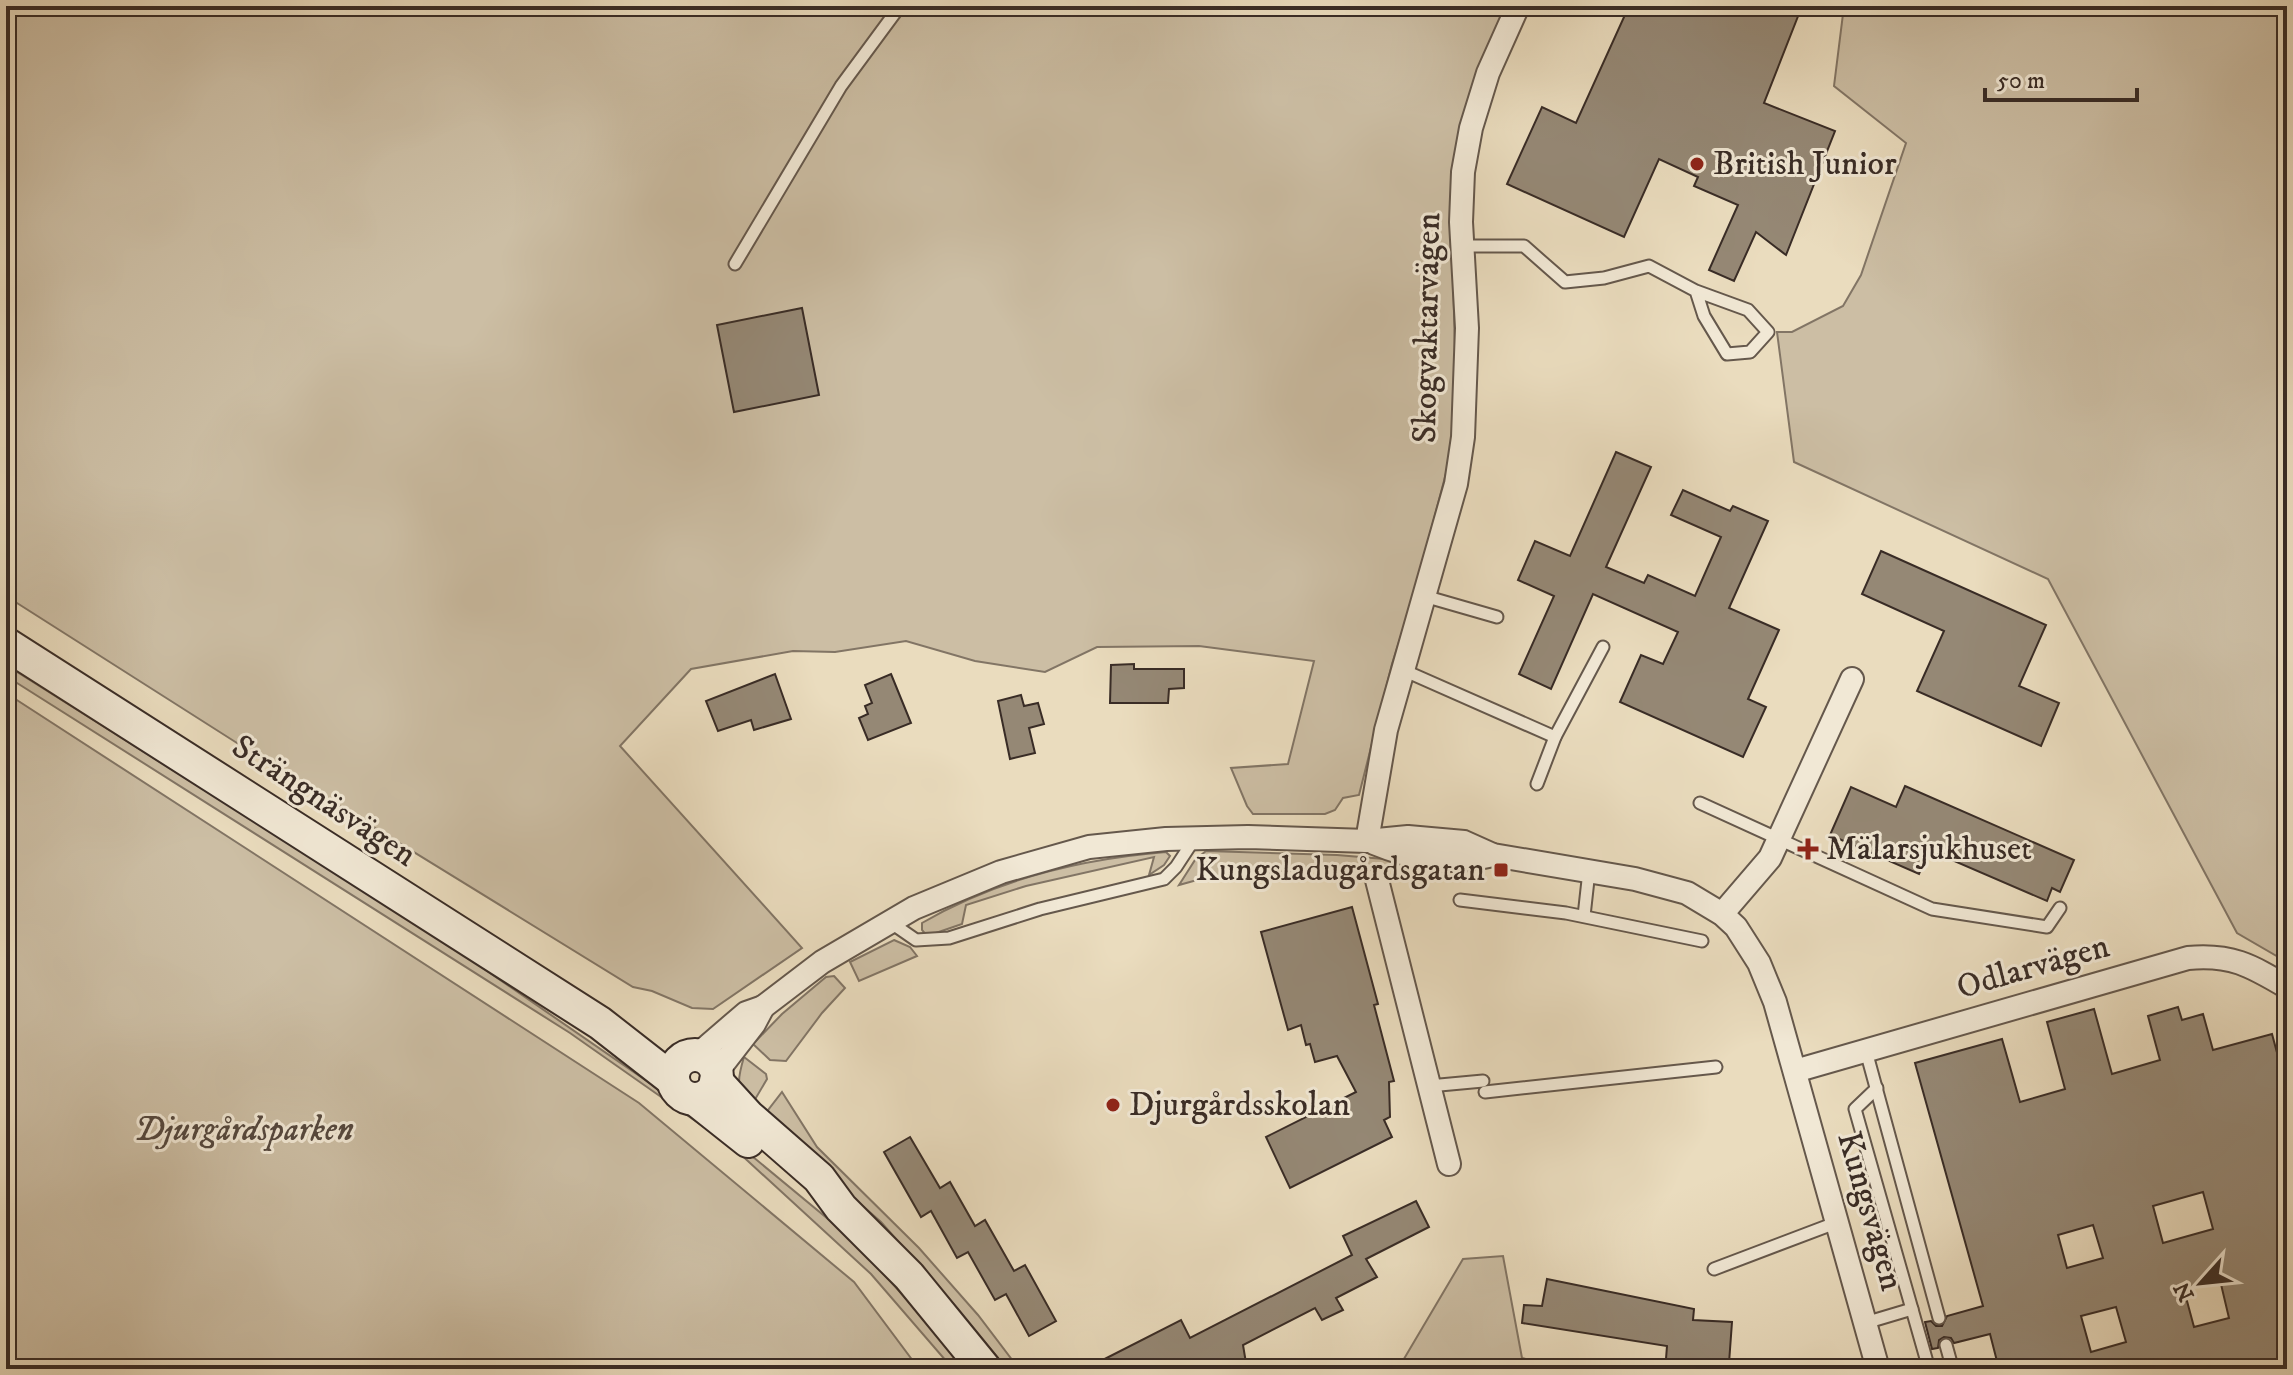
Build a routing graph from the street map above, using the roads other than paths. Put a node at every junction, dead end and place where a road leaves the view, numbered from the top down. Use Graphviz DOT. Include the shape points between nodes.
graph roads {
  1 [pos="900,6"];
  2 [pos="1518,6"];
  3 [pos="1462,246"];
  4 [pos="735,264"];
  5 [pos="1696,291"];
  6 [pos="1423,595"];
  7 [pos="1497,617"];
  8 [pos="6,644"];
  9 [pos="1603,647"];
  10 [pos="1403,670"];
  11 [pos="1852,679"];
  12 [pos="1555,737"];
  13 [pos="1537,784"];
  14 [pos="1700,803"];
  15 [pos="1195,838"];
  16 [pos="1779,840"];
  17 [pos="1367,841"];
  18 [pos="1589,871"];
  19 [pos="1377,880"];
  20 [pos="1460,900"];
  21 [pos="2060,908"];
  22 [pos="1722,914"];
  23 [pos="1584,916"];
  24 [pos="890,922"];
  25 [pos="1702,941"];
  26 [pos="2287,987"];
  27 [pos="1866,1051"];
  28 [pos="1716,1067"];
  29 [pos="1795,1071"];
  30 [pos="698,1074"];
  31 [pos="1429,1086"];
  32 [pos="1877,1088"];
  33 [pos="1449,1164"];
  34 [pos="1838,1222"];
  35 [pos="1714,1269"];
  36 [pos="1912,1309"];
  37 [pos="1939,1318"];
  38 [pos="1865,1323"];
  39 [pos="1946,1345"];
  40 [pos="985,1369"];
  41 [pos="1878,1369"];
  42 [pos="1930,1369"];
  1 -- 4 [label="lane" via="841,86"];
  2 -- 3 [label="street, Skogvaktarvägen" via="1471,128 1463,172"];
  3 -- 5 [label="lane" via="1524,246 1565,282 1649,266"];
  3 -- 6 [label="street, Skogvaktarvägen" via="1467,328 1463,437 1456,484"];
  5 -- 5 [label="lane" via="1727,354 1750,352 1768,332 1748,310"];
  6 -- 7 [label="lane"];
  6 -- 10 [label="street, Skogvaktarvägen"];
  8 -- 30 [label="main road, Strängnäsvägen" via="600,1023"];
  9 -- 12 [label="lane"];
  10 -- 12 [label="lane"];
  10 -- 17 [label="street, Skogvaktarvägen" via="1386,730"];
  11 -- 16 [label="street"];
  12 -- 13 [label="lane"];
  14 -- 16 [label="lane"];
  15 -- 17 [label="street"];
  15 -- 24 [label="street" via="1089,847 1001,872"];
  15 -- 24 [label="lane" via="1164,879 949,938 916,940"];
  16 -- 21 [label="lane" via="1932,909 2047,927"];
  16 -- 22 [label="street"];
  17 -- 18 [label="street" via="1408,837 1464,842 1493,855"];
  18 -- 22 [label="street" via="1687,893"];
  18 -- 23 [label="lane"];
  19 -- 31 [label="street"];
  20 -- 23 [label="lane"];
  22 -- 29 [label="street" via="1759,963"];
  23 -- 25 [label="lane"];
  24 -- 30 [label="street" via="822,962 763,1007 754,1024"];
  26 -- 27 [label="street, Odlarvägen" via="2252,966 2216,956 2188,958"];
  27 -- 29 [label="street, Odlarvägen"];
  27 -- 32 [label="lane"];
  28 -- 31 [label="lane" via="1484,1087"];
  29 -- 34 [label="street, Kungsvägen"];
  30 -- 40 [label="main road, Strängnäsvägen" via="807,1192 841,1208 909,1276"];
  31 -- 33 [label="street"];
  32 -- 36 [label="lane" via="1855,1109"];
  32 -- 37 [label="lane"];
  34 -- 35 [label="lane"];
  34 -- 38 [label="street, Kungsvägen"];
  36 -- 38 [label="lane"];
  36 -- 42 [label="lane"];
  38 -- 41 [label="street, Kungsvägen"];
  39 -- 42 [label="lane" via="1951,1363"];
}
